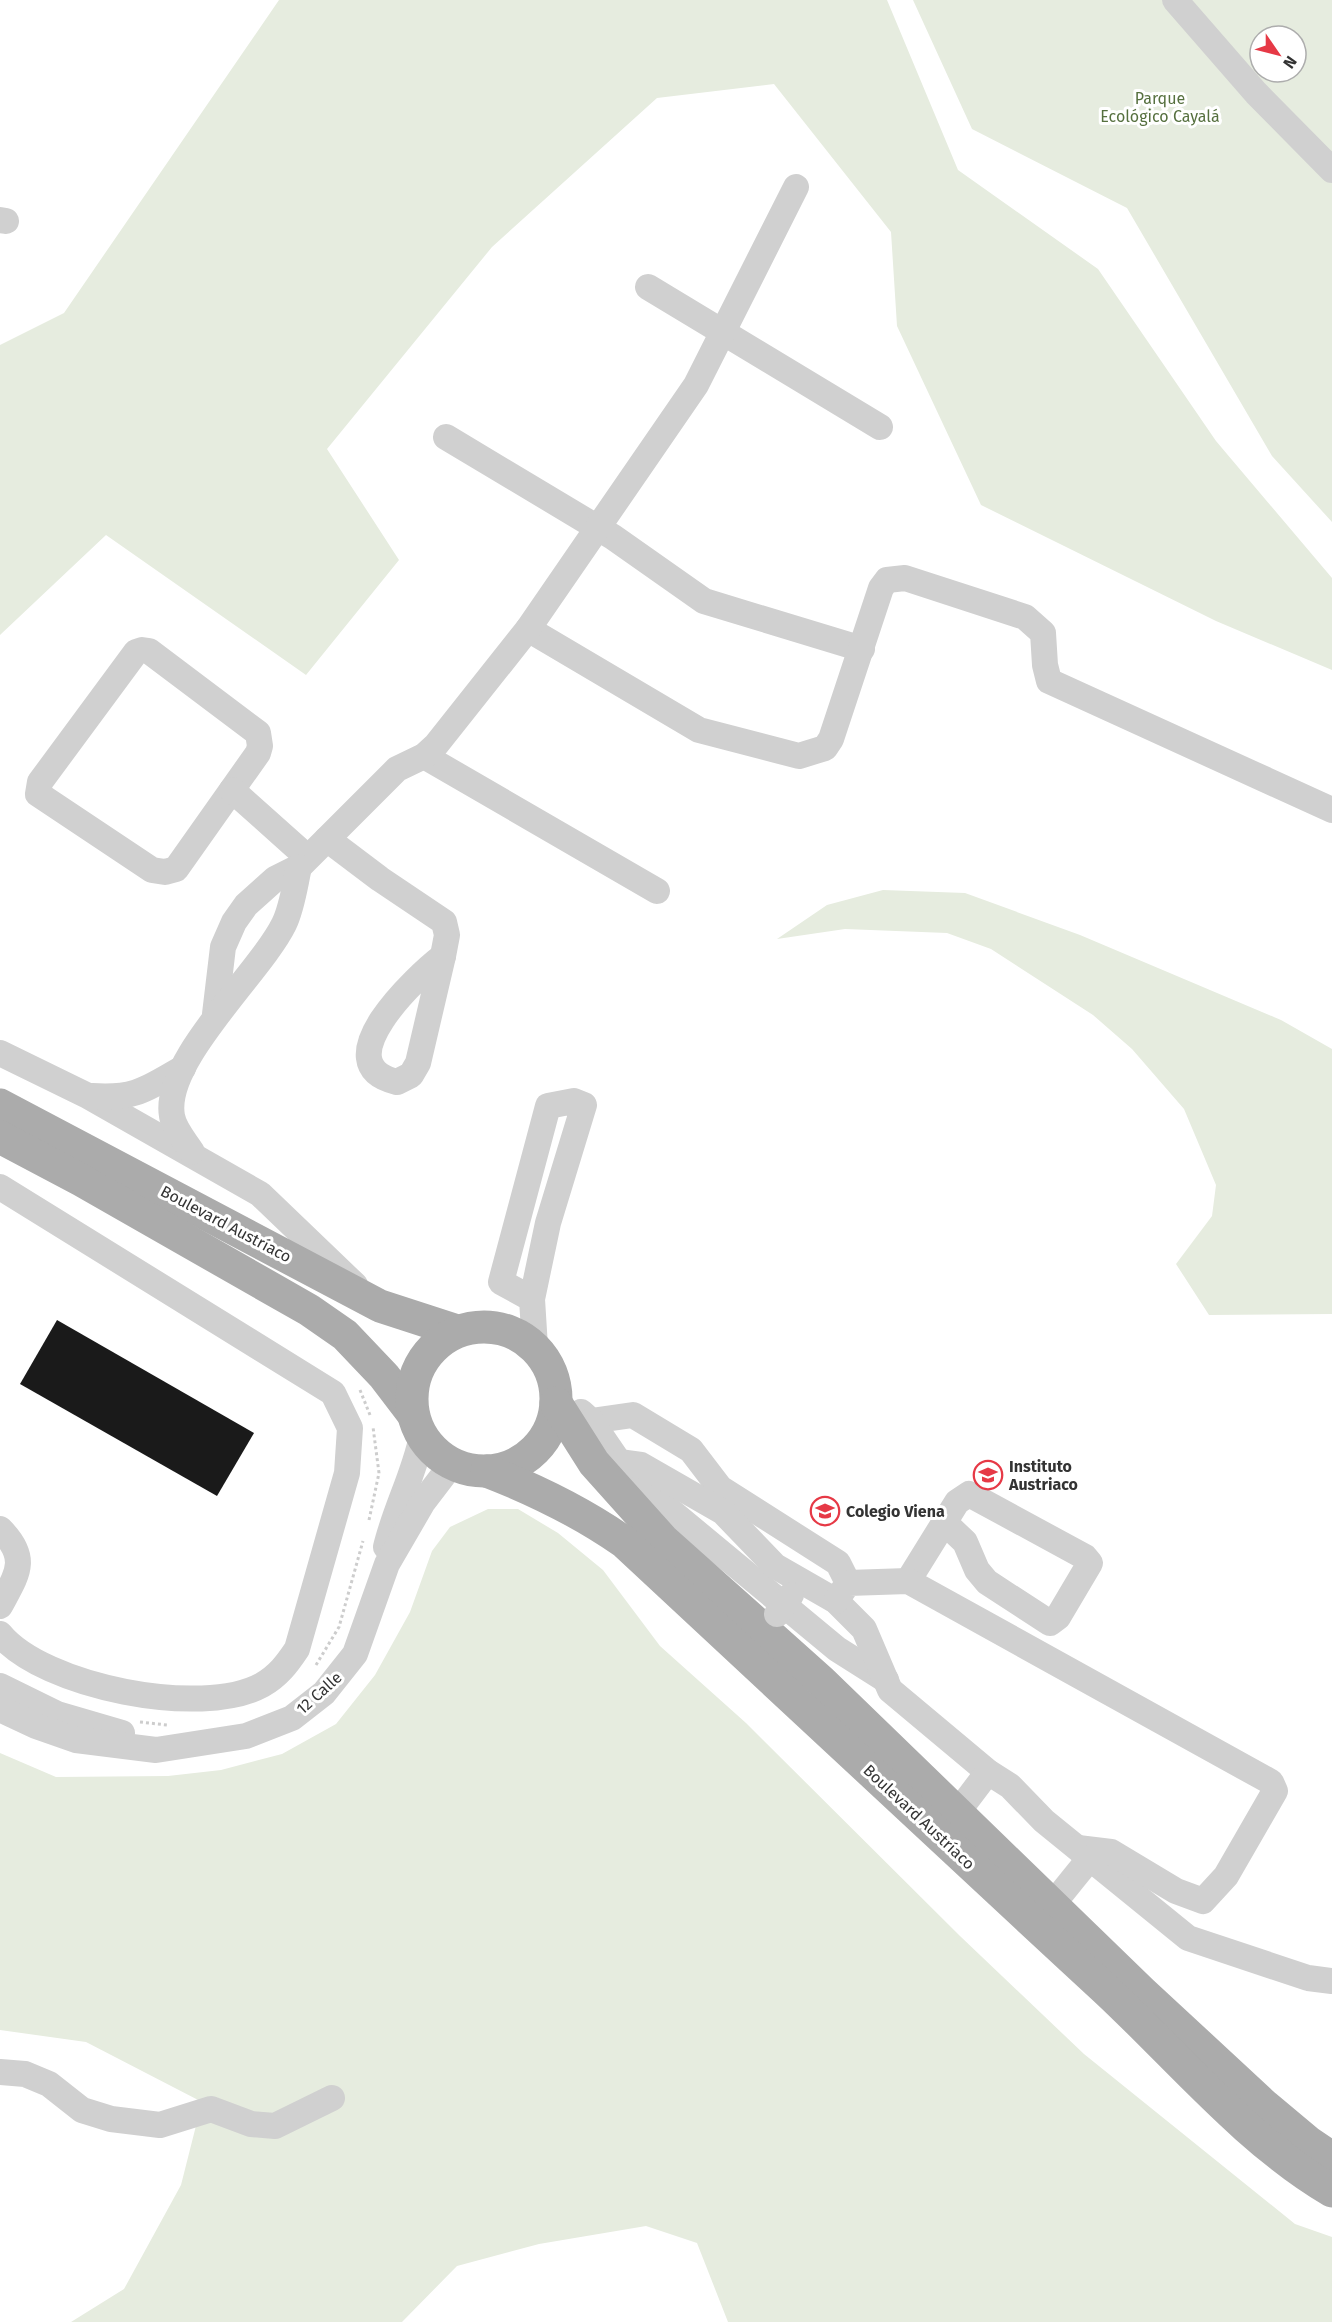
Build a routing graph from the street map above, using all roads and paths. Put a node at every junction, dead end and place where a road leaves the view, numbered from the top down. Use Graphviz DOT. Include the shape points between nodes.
graph roads {
  1 [pos="1175,0"];
  2 [pos="1332,170"];
  3 [pos="796,187"];
  4 [pos="648,287"];
  5 [pos="724,331"];
  6 [pos="880,427"];
  7 [pos="446,437"];
  8 [pos="599,528"];
  9 [pos="528,629"];
  10 [pos="862,649"];
  11 [pos="424,756"];
  12 [pos="232,790"];
  13 [pos="1332,810"];
  14 [pos="327,838"];
  15 [pos="303,862"];
  16 [pos="657,891"];
  17 [pos="443,956"];
  18 [pos="215,1014"];
  19 [pos="0,1053"];
  20 [pos="183,1068"];
  21 [pos="87,1095"];
  22 [pos="0,1105"];
  23 [pos="0,1137"];
  24 [pos="194,1155"];
  25 [pos="0,1187"];
  26 [pos="532,1299"];
  27 [pos="380,1306"];
  28 [pos="457,1332"];
  29 [pos="535,1347"];
  30 [pos="355,1381"];
  31 [pos="556,1397"];
  32 [pos="591,1421"];
  33 [pos="418,1426"];
  34 [pos="619,1462"];
  35 [pos="452,1464"];
  36 [pos="487,1471"];
  37 [pos="945,1523"];
  38 [pos="367,1527"];
  39 [pos="0,1529"];
  40 [pos="364,1538"];
  41 [pos="387,1564"];
  42 [pos="908,1581"];
  43 [pos="842,1592"];
  44 [pos="792,1597"];
  45 [pos="0,1606"];
  46 [pos="0,1634"];
  47 [pos="313,1669"];
  48 [pos="886,1680"];
  49 [pos="822,1682"];
  50 [pos="0,1686"];
  51 [pos="0,1709"];
  52 [pos="133,1720"];
  53 [pos="168,1725"];
  54 [pos="184,1744"];
  55 [pos="988,1772"];
  56 [pos="957,1813"];
  57 [pos="1084,1853"];
  58 [pos="1052,1905"];
  59 [pos="1332,1981"];
  60 [pos="0,2072"];
  61 [pos="332,2098"];
  62 [pos="1332,2158"];
  63 [pos="1332,2191"];
  1 -- 2 [label="street" via="1256,93"];
  3 -- 5 [label="street"];
  4 -- 5 [label="street"];
  5 -- 6 [label="street"];
  5 -- 8 [label="street" via="696,385"];
  7 -- 8 [label="street"];
  8 -- 9 [label="street"];
  8 -- 10 [label="street" via="704,601"];
  9 -- 10 [label="street" via="699,730 799,756 825,748 831,739"];
  9 -- 11 [label="street" via="446,735"];
  10 -- 13 [label="street" via="881,588 887,580 897,578 1025,617 1043,633 1049,681"];
  11 -- 14 [label="street" via="397,769"];
  11 -- 16 [label="street"];
  12 -- 12 [label="street" via="176,869 165,872 152,870 38,794 40,782 136,652 142,650 149,651 258,734 258,753"];
  12 -- 15 [label="street"];
  14 -- 15 [label="street"];
  14 -- 17 [label="street" via="444,922 447,935"];
  15 -- 18 [label="street" via="285,923 259,962"];
  15 -- 18 [label="street" via="260,890 234,922 223,947"];
  18 -- 20 [label="street"];
  19 -- 21 [label="street"];
  20 -- 21 [label="street" via="137,1094"];
  20 -- 24 [label="street" via="173,1097 172,1115"];
  21 -- 24 [label="street"];
  22 -- 27 [label="main road, Boulevard Austríaco"];
  23 -- 33 [label="main road, Boulevard Austríaco" via="309,1310 345,1335 384,1376"];
  24 -- 27 [label="street" via="260,1194"];
  25 -- 46 [label="street" via="333,1393 350,1428 347,1473 297,1649 282,1671 261,1686 193,1699 119,1692 48,1668 21,1653"];
  26 -- 26 [label="street" via="549,1223 584,1106 574,1101 548,1106 501,1282"];
  26 -- 29 [label="street"];
  27 -- 28 [label="main road, Boulevard Austríaco"];
  28 -- 29 [label="main road" via="478,1326 501,1328"];
  28 -- 33 [label="main road" via="436,1345 420,1365 412,1389"];
  29 -- 31 [label="main road" via="548,1364"];
  30 -- 38 [label="path" via="378,1447 379,1473"];
  31 -- 32 [label="street"];
  31 -- 36 [label="main road" via="550,1426 538,1446 521,1461"];
  31 -- 49 [label="main road, Boulevard Austríaco" via="594,1463 663,1540"];
  32 -- 34 [label="street"];
  32 -- 43 [label="street" via="633,1415 691,1450 720,1488 838,1563"];
  33 -- 35 [label="main road" via="433,1452"];
  33 -- 41 [label="street, 12 Calle" via="416,1463 390,1530"];
  34 -- 44 [label="street" via="641,1465 723,1512 775,1566"];
  34 -- 48 [label="street" via="655,1498 837,1649"];
  35 -- 36 [label="main road"];
  35 -- 41 [label="street, 12 Calle" via="423,1502"];
  36 -- 63 [label="main road, Boulevard Austríaco" via="587,1516 624,1542 1252,2130 1285,2159"];
  37 -- 37 [label="street" via="957,1502 969,1494 1090,1563 1058,1617 1050,1623 987,1582 965,1542"];
  37 -- 42 [label="street"];
  39 -- 45 [label="street" via="19,1557 17,1573"];
  40 -- 47 [label="path" via="339,1627"];
  41 -- 54 [label="street, 12 Calle" via="355,1654 316,1701 262,1732"];
  42 -- 43 [label="street"];
  42 -- 57 [label="street" via="1271,1782 1275,1791 1226,1876 1203,1901 1176,1891 1111,1852"];
  43 -- 44 [label="street"];
  43 -- 48 [label="street" via="864,1629"];
  44 -- 49 [label="street" via="778,1626 807,1654"];
  48 -- 55 [label="street" via="890,1690"];
  49 -- 56 [label="main road, Boulevard Austríaco"];
  50 -- 54 [label="street, 12 Calle" via="57,1714 100,1728"];
  51 -- 54 [label="street, 12 Calle" via="76,1740 156,1750"];
  52 -- 53 [label="path"];
  55 -- 56 [label="street"];
  55 -- 57 [label="street" via="1010,1786 1044,1821"];
  56 -- 58 [label="main road, Boulevard Austríaco"];
  57 -- 58 [label="street"];
  57 -- 59 [label="street" via="1188,1938 1308,1978"];
  58 -- 62 [label="main road, Boulevard Austríaco" via="1265,2106"];
  60 -- 61 [label="street" via="26,2074 50,2084 82,2110 111,2119 160,2125 212,2109 251,2124 275,2126"];
}
